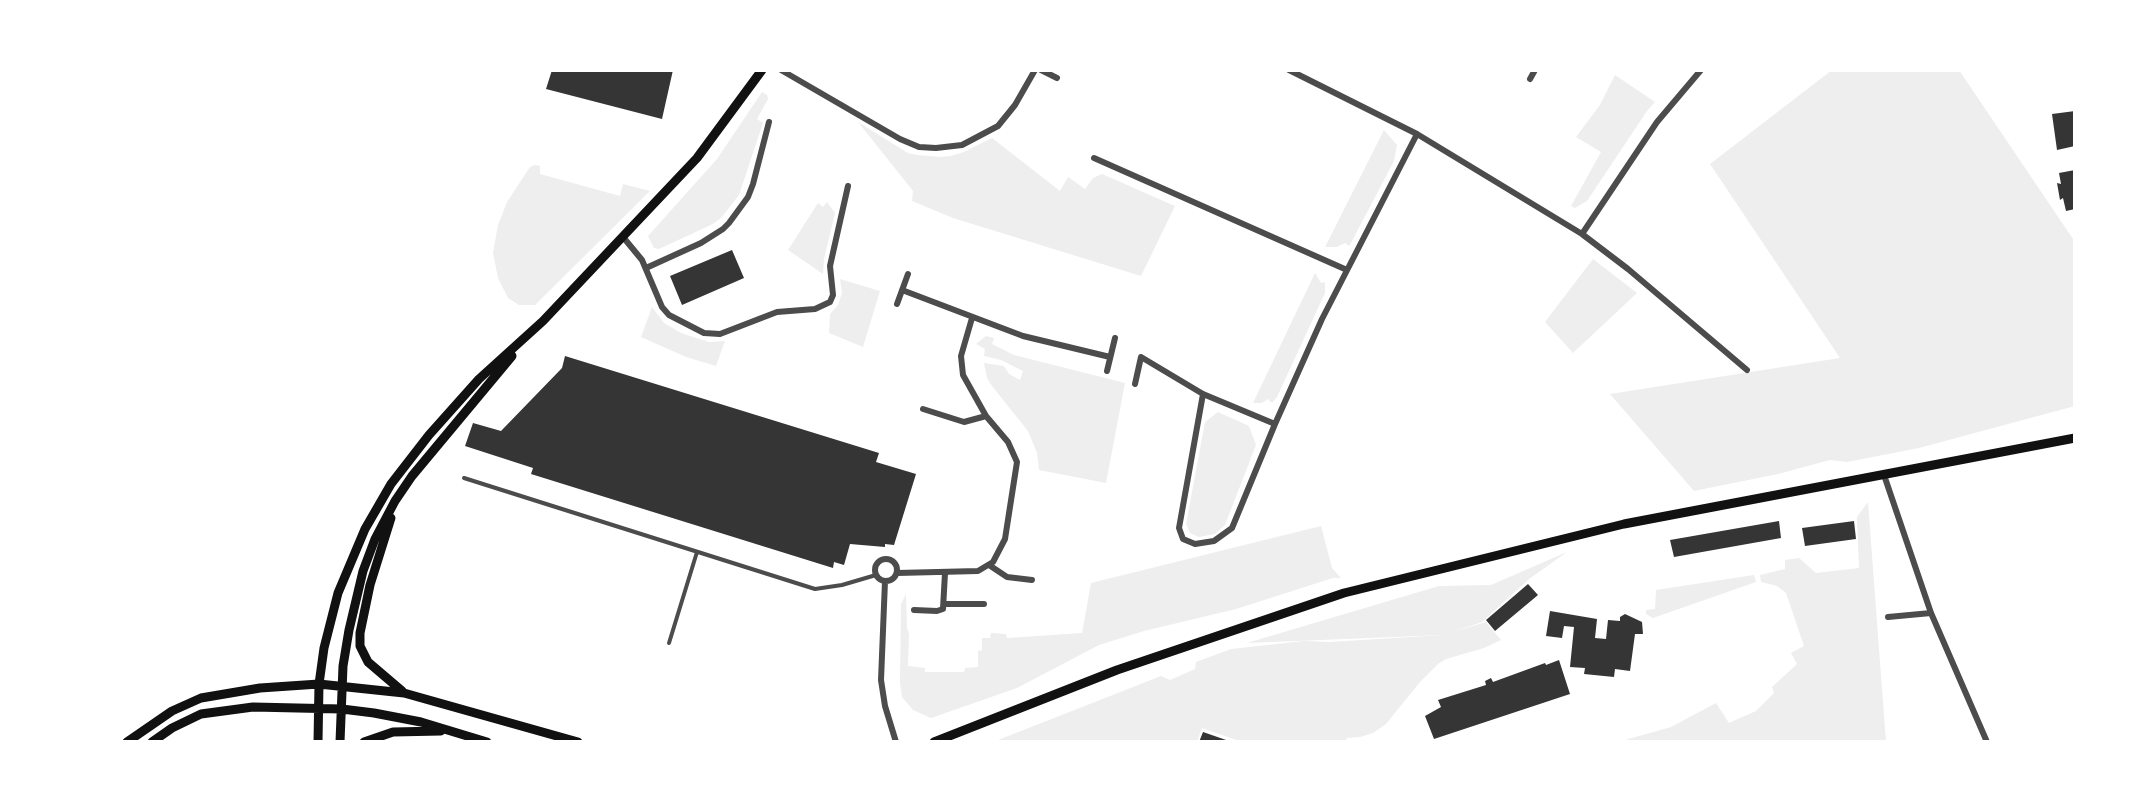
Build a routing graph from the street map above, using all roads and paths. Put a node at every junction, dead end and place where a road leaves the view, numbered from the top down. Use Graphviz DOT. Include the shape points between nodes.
graph roads {
  1 [pos="762,70"];
  2 [pos="781,70"];
  3 [pos="1038,70"];
  4 [pos="1289,70"];
  5 [pos="1535,70"];
  6 [pos="1701,70"];
  7 [pos="1057,78"];
  8 [pos="1530,79"];
  9 [pos="769,122"];
  10 [pos="1417,134"];
  11 [pos="1094,158"];
  12 [pos="848,186"];
  13 [pos="1582,234"];
  14 [pos="624,236"];
  15 [pos="646,268"];
  16 [pos="1346,270"];
  17 [pos="908,274"];
  18 [pos="902,290"];
  19 [pos="897,304"];
  20 [pos="972,318"];
  21 [pos="529,335"];
  22 [pos="1114,338"];
  23 [pos="1110,357"];
  24 [pos="1747,370"];
  25 [pos="1107,371"];
  26 [pos="1135,384"];
  27 [pos="1204,394"];
  28 [pos="923,409"];
  29 [pos="986,416"];
  30 [pos="1275,424"];
  31 [pos="2075,438"];
  32 [pos="1884,474"];
  33 [pos="464,478"];
  34 [pos="395,501"];
  35 [pos="697,551"];
  36 [pos="988,566"];
  37 [pos="897,573"];
  38 [pos="945,574"];
  39 [pos="876,575"];
  40 [pos="1032,580"];
  41 [pos="886,581"];
  42 [pos="944,604"];
  43 [pos="984,604"];
  44 [pos="914,610"];
  45 [pos="1931,613"];
  46 [pos="1888,616"];
  47 [pos="669,644"];
  48 [pos="319,684"];
  49 [pos="342,685"];
  50 [pos="404,693"];
  51 [pos="318,709"];
  52 [pos="342,710"];
  53 [pos="454,731"];
  54 [pos="127,742"];
  55 [pos="152,742"];
  56 [pos="318,742"];
  57 [pos="340,742"];
  58 [pos="364,742"];
  59 [pos="487,742"];
  60 [pos="578,742"];
  61 [pos="896,742"];
  62 [pos="934,742"];
  63 [pos="1987,742"];
  1 -- 14 [label="main road" via="697,158"];
  2 -- 3 [label="street" via="900,139 936,148 962,145 998,126"];
  3 -- 7 [label="street"];
  4 -- 10 [label="street"];
  5 -- 8 [label="street"];
  6 -- 13 [label="street" via="1657,122"];
  9 -- 15 [label="street" via="748,197 729,223"];
  10 -- 13 [label="street"];
  10 -- 16 [label="street"];
  11 -- 16 [label="street"];
  12 -- 15 [label="street" via="830,266 832,294 822,307 777,312 709,334 669,315"];
  13 -- 24 [label="street"];
  14 -- 15 [label="street"];
  14 -- 21 [label="main road"];
  16 -- 30 [label="street"];
  17 -- 18 [label="street"];
  18 -- 19 [label="street"];
  18 -- 20 [label="street"];
  20 -- 23 [label="street"];
  20 -- 29 [label="street" via="961,366"];
  21 -- 34 [label="main road"];
  21 -- 48 [label="main road" via="453,408 378,504 338,593"];
  22 -- 23 [label="street"];
  23 -- 25 [label="street"];
  26 -- 27 [label="street" via="1141,357"];
  27 -- 30 [label="street"];
  27 -- 30 [label="street" via="1179,528 1187,542 1214,541 1229,532"];
  28 -- 29 [label="street" via="964,422"];
  29 -- 36 [label="street" via="1016,462 1005,539"];
  31 -- 32 [label="main road"];
  32 -- 45 [label="street"];
  32 -- 62 [label="main road" via="1593,530 1344,594 1117,670"];
  33 -- 35 [label="lane"];
  34 -- 49 [label="main road" via="363,571"];
  34 -- 50 [label="main road" via="360,646 368,662"];
  35 -- 39 [label="lane" via="815,589"];
  35 -- 47 [label="lane"];
  36 -- 38 [label="street"];
  36 -- 40 [label="street"];
  37 -- 38 [label="street"];
  37 -- 39 [label="street" via="885,560"];
  37 -- 41 [label="street"];
  38 -- 42 [label="street"];
  39 -- 41 [label="street"];
  41 -- 61 [label="street" via="881,680"];
  42 -- 43 [label="street"];
  42 -- 44 [label="street" via="942,610"];
  45 -- 46 [label="street"];
  45 -- 63 [label="street"];
  48 -- 49 [label="main road"];
  48 -- 51 [label="main road"];
  48 -- 54 [label="main road" via="202,698"];
  49 -- 50 [label="main road"];
  49 -- 52 [label="main road"];
  50 -- 60 [label="main road"];
  51 -- 52 [label="main road"];
  51 -- 55 [label="main road" via="213,711"];
  51 -- 56 [label="main road"];
  52 -- 53 [label="main road"];
  52 -- 57 [label="main road"];
  53 -- 58 [label="main road" via="393,732"];
  53 -- 59 [label="main road"];
}
